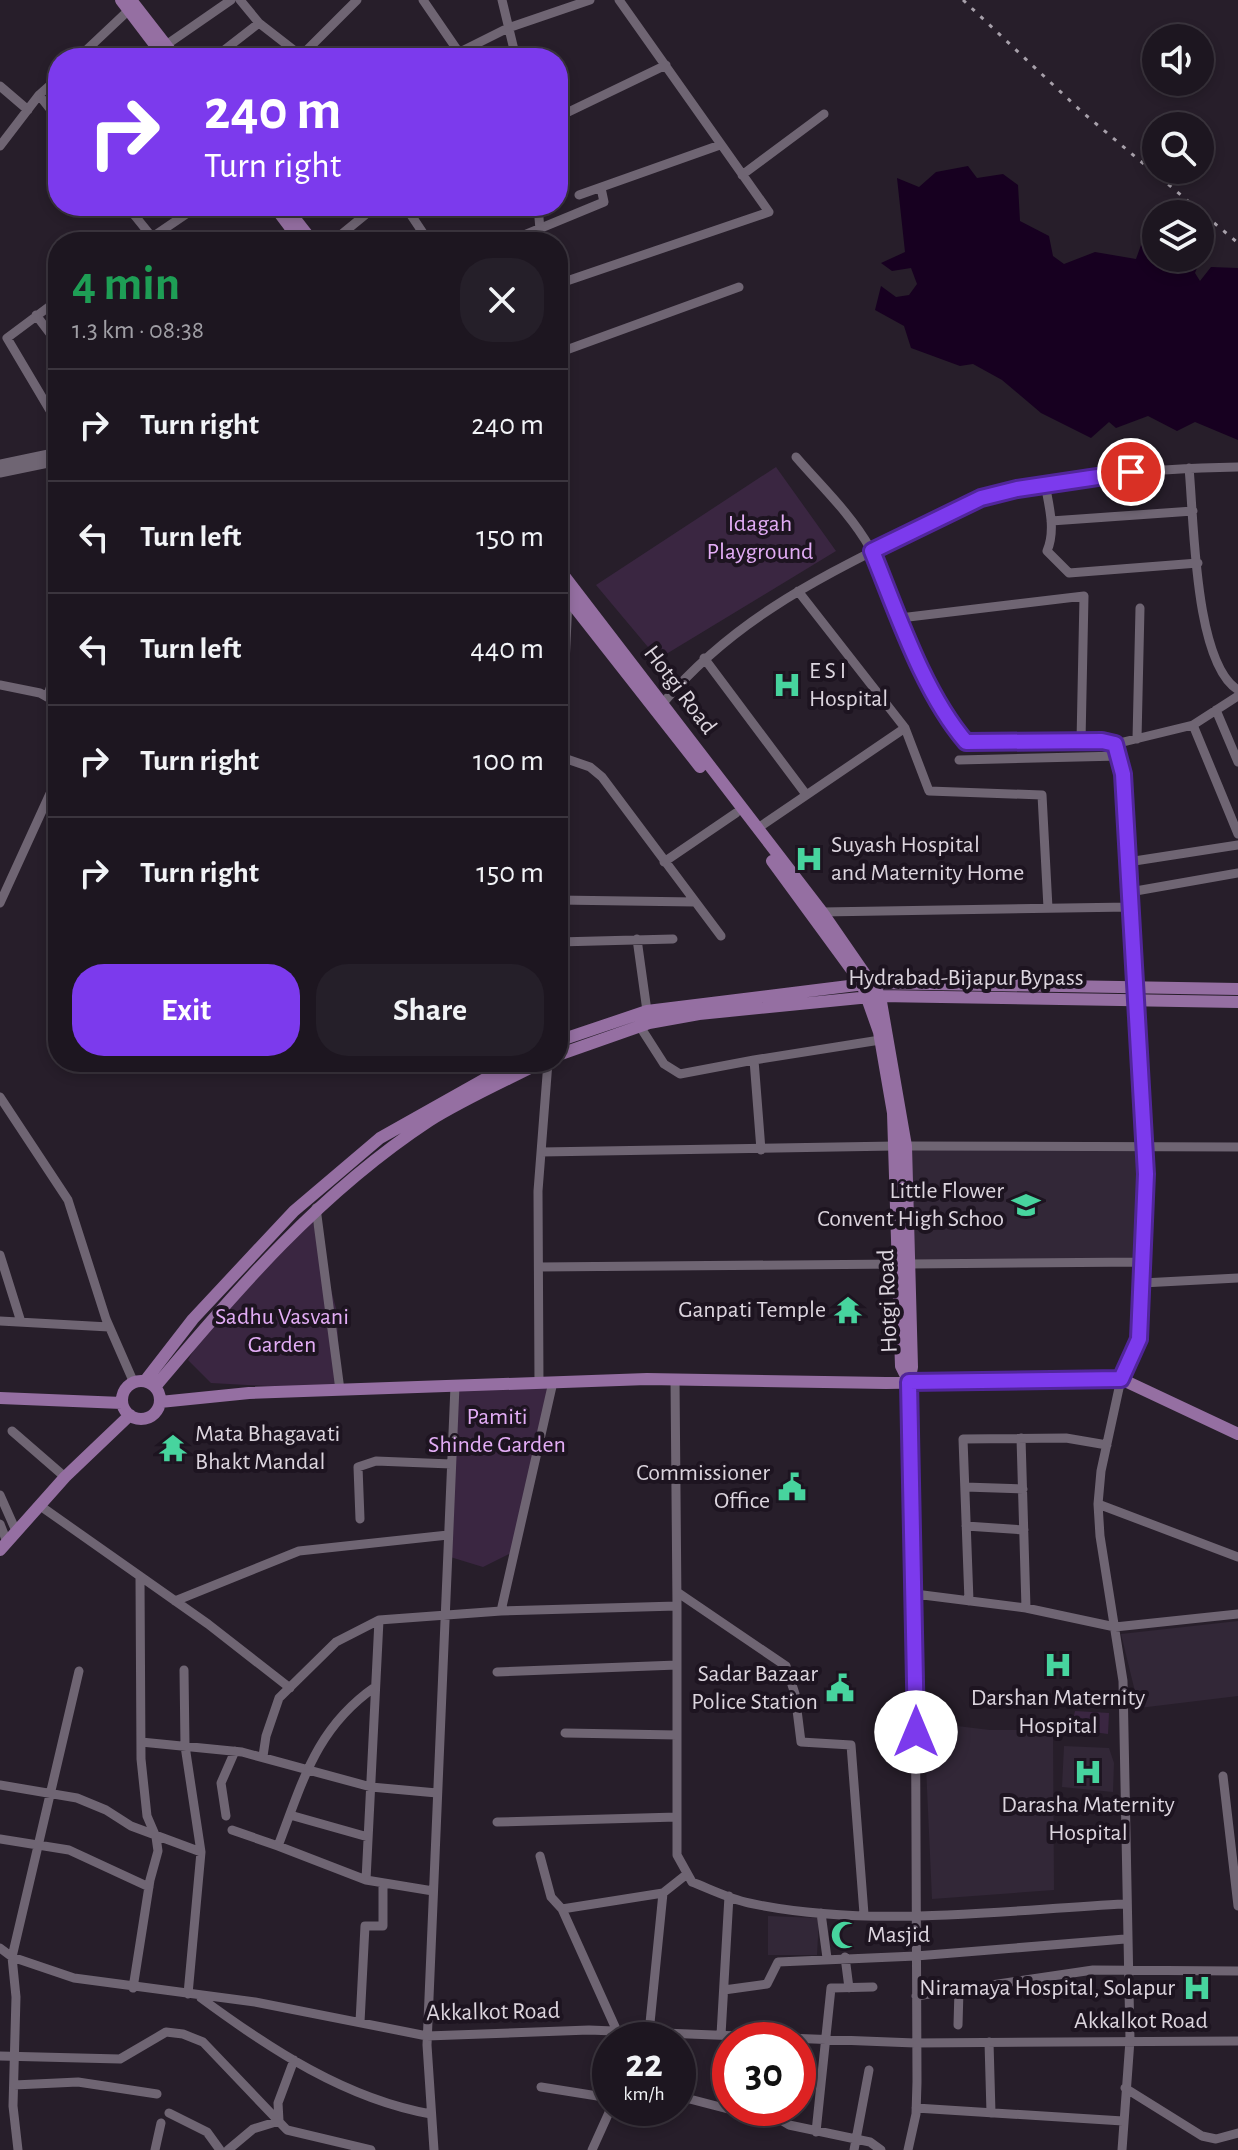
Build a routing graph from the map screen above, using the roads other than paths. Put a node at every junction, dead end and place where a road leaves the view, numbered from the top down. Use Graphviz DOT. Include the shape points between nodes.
graph roads {
  1 [pos="231,0"];
  2 [pos="240,0"];
  3 [pos="357,0"];
  4 [pos="423,0"];
  5 [pos="502,0"];
  6 [pos="590,0"];
  7 [pos="619,0"];
  8 [pos="129,4"];
  9 [pos="259,23"];
  10 [pos="508,28"];
  11 [pos="87,48"];
  12 [pos="164,48"];
  13 [pos="170,48"];
  14 [pos="227,48"];
  15 [pos="292,48"];
  16 [pos="311,48"];
  17 [pos="456,48"];
  18 [pos="465,48"];
  19 [pos="513,48"];
  20 [pos="666,65"];
  21 [pos="0,86"];
  22 [pos="48,87"];
  23 [pos="39,95"];
  24 [pos="48,106"];
  25 [pos="28,110"];
  26 [pos="568,112"];
  27 [pos="824,114"];
  28 [pos="720,145"];
  29 [pos="0,146"];
  30 [pos="742,175"];
  31 [pos="601,188"];
  32 [pos="579,195"];
  33 [pos="184,216"];
  34 [pos="293,216"];
  35 [pos="364,216"];
  36 [pos="538,216"];
  37 [pos="568,216"];
  38 [pos="568,216"];
  39 [pos="539,227"];
  40 [pos="162,232"];
  41 [pos="305,232"];
  42 [pos="344,232"];
  43 [pos="528,232"];
  44 [pos="540,232"];
  45 [pos="568,281"];
  46 [pos="739,287"];
  47 [pos="48,307"];
  48 [pos="36,315"];
  49 [pos="48,331"];
  50 [pos="3,334"];
  51 [pos="568,349"];
  52 [pos="48,408"];
  53 [pos="48,454"];
  54 [pos="796,457"];
  55 [pos="48,463"];
  56 [pos="0,464"];
  57 [pos="1238,467"];
  58 [pos="1189,468"];
  59 [pos="0,473"];
  60 [pos="1045,484"];
  61 [pos="1193,511"];
  62 [pos="1051,521"];
  63 [pos="872,551"];
  64 [pos="1198,563"];
  65 [pos="568,581"];
  66 [pos="798,591"];
  67 [pos="568,599"];
  68 [pos="1140,608"];
  69 [pos="900,618"];
  70 [pos="704,658"];
  71 [pos="0,685"];
  72 [pos="1238,693"];
  73 [pos="47,697"];
  74 [pos="663,703"];
  75 [pos="1216,710"];
  76 [pos="1193,725"];
  77 [pos="905,728"];
  78 [pos="1137,739"];
  79 [pos="1081,741"];
  80 [pos="1115,744"];
  81 [pos="1120,756"];
  82 [pos="568,759"];
  83 [pos="959,760"];
  84 [pos="1238,762"];
  85 [pos="805,793"];
  86 [pos="48,798"];
  87 [pos="736,813"];
  88 [pos="758,828"];
  89 [pos="1238,834"];
  90 [pos="1238,845"];
  91 [pos="664,862"];
  92 [pos="1128,862"];
  93 [pos="1238,873"];
  94 [pos="1130,892"];
  95 [pos="568,900"];
  96 [pos="695,902"];
  97 [pos="0,903"];
  98 [pos="1130,907"];
  99 [pos="1048,908"];
  100 [pos="822,912"];
  101 [pos="721,936"];
  102 [pos="637,939"];
  103 [pos="673,939"];
  104 [pos="568,942"];
  105 [pos="868,983"];
  106 [pos="1238,989"];
  107 [pos="1137,993"];
  108 [pos="874,996"];
  109 [pos="1238,1002"];
  110 [pos="647,1011"];
  111 [pos="639,1025"];
  112 [pos="568,1038"];
  113 [pos="880,1040"];
  114 [pos="568,1051"];
  115 [pos="754,1060"];
  116 [pos="497,1072"];
  117 [pos="526,1072"];
  118 [pos="545,1072"];
  119 [pos="0,1097"];
  120 [pos="900,1146"];
  121 [pos="1238,1147"];
  122 [pos="1145,1149"];
  123 [pos="761,1150"];
  124 [pos="541,1152"];
  125 [pos="316,1208"];
  126 [pos="0,1255"];
  127 [pos="1143,1262"];
  128 [pos="904,1264"];
  129 [pos="539,1267"];
  130 [pos="1238,1278"];
  131 [pos="1142,1283"];
  132 [pos="0,1321"];
  133 [pos="21,1322"];
  134 [pos="109,1327"];
  135 [pos="675,1379"];
  136 [pos="1121,1379"];
  137 [pos="546,1382"];
  138 [pos="909,1382"];
  139 [pos="144,1384"];
  140 [pos="455,1386"];
  141 [pos="340,1390"];
  142 [pos="0,1398"];
  143 [pos="160,1402"];
  144 [pos="122,1403"];
  145 [pos="130,1415"];
  146 [pos="12,1431"];
  147 [pos="1238,1434"];
  148 [pos="1021,1438"];
  149 [pos="1107,1445"];
  150 [pos="451,1464"];
  151 [pos="65,1477"];
  152 [pos="965,1487"];
  153 [pos="1023,1489"];
  154 [pos="0,1495"];
  155 [pos="1098,1504"];
  156 [pos="39,1505"];
  157 [pos="360,1519"];
  158 [pos="0,1524"];
  159 [pos="966,1526"];
  160 [pos="1024,1530"];
  161 [pos="16,1531"];
  162 [pos="448,1535"];
  163 [pos="3,1546"];
  164 [pos="1238,1557"];
  165 [pos="140,1578"];
  166 [pos="677,1592"];
  167 [pos="915,1594"];
  168 [pos="175,1601"];
  169 [pos="969,1601"];
  170 [pos="677,1606"];
  171 [pos="1026,1608"];
  172 [pos="501,1611"];
  173 [pos="445,1613"];
  174 [pos="1238,1614"];
  175 [pos="379,1620"];
  176 [pos="1115,1627"];
  177 [pos="677,1665"];
  178 [pos="184,1670"];
  179 [pos="79,1671"];
  180 [pos="497,1672"];
  181 [pos="375,1687"];
  182 [pos="290,1688"];
  183 [pos="565,1733"];
  184 [pos="677,1735"];
  185 [pos="141,1742"];
  186 [pos="185,1746"];
  187 [pos="235,1751"];
  188 [pos="263,1756"];
  189 [pos="307,1769"];
  190 [pos="1223,1776"];
  191 [pos="0,1785"];
  192 [pos="371,1787"];
  193 [pos="437,1793"];
  194 [pos="53,1794"];
  195 [pos="290,1815"];
  196 [pos="226,1816"];
  197 [pos="677,1817"];
  198 [pos="497,1822"];
  199 [pos="232,1830"];
  200 [pos="156,1837"];
  201 [pos="368,1837"];
  202 [pos="0,1839"];
  203 [pos="38,1846"];
  204 [pos="278,1846"];
  205 [pos="201,1852"];
  206 [pos="540,1856"];
  207 [pos="687,1874"];
  208 [pos="366,1880"];
  209 [pos="383,1884"];
  210 [pos="149,1887"];
  211 [pos="433,1891"];
  212 [pos="663,1893"];
  213 [pos="729,1896"];
  214 [pos="1125,1904"];
  215 [pos="1238,1906"];
  216 [pos="562,1909"];
  217 [pos="821,1913"];
  218 [pos="864,1914"];
  219 [pos="917,1914"];
  220 [pos="1125,1939"];
  221 [pos="0,1948"];
  222 [pos="916,1956"];
  223 [pos="12,1957"];
  224 [pos="845,1957"];
  225 [pos="827,1958"];
  226 [pos="1127,1970"];
  227 [pos="1238,1971"];
  228 [pos="873,1987"];
  229 [pos="133,1988"];
  230 [pos="849,1988"];
  231 [pos="724,1990"];
  232 [pos="959,1990"];
  233 [pos="193,1995"];
  234 [pos="916,1996"];
  235 [pos="360,2022"];
  236 [pos="613,2022"];
  237 [pos="650,2022"];
  238 [pos="722,2022"];
  239 [pos="958,2025"];
  240 [pos="427,2036"];
  241 [pos="592,2036"];
  242 [pos="816,2039"];
  243 [pos="827,2039"];
  244 [pos="1130,2040"];
  245 [pos="1238,2041"];
  246 [pos="989,2042"];
  247 [pos="915,2043"];
  248 [pos="0,2056"];
  249 [pos="17,2057"];
  250 [pos="294,2060"];
  251 [pos="869,2070"];
  252 [pos="14,2085"];
  253 [pos="541,2087"];
  254 [pos="1125,2088"];
  255 [pos="157,2094"];
  256 [pos="592,2095"];
  257 [pos="696,2101"];
  258 [pos="916,2108"];
  259 [pos="169,2113"];
  260 [pos="991,2113"];
  261 [pos="431,2114"];
  262 [pos="279,2121"];
  263 [pos="1123,2121"];
  264 [pos="161,2123"];
  265 [pos="603,2126"];
  266 [pos="816,2132"];
  267 [pos="1238,2133"];
  268 [pos="1216,2139"];
  269 [pos="856,2145"];
  270 [pos="18,2150"];
  271 [pos="155,2150"];
  272 [pos="220,2150"];
  273 [pos="228,2150"];
  274 [pos="371,2150"];
  275 [pos="434,2150"];
  276 [pos="592,2150"];
  277 [pos="881,2150"];
  278 [pos="908,2150"];
  279 [pos="1122,2150"];
  280 [pos="1216,2150"];
  1 -- 13 [label="street"];
  2 -- 9 [label="street"];
  3 -- 16 [label="street"];
  4 -- 17 [label="street"];
  5 -- 10 [label="street"];
  6 -- 10 [label="street"];
  7 -- 20 [label="street"];
  8 -- 11 [label="street"];
  8 -- 12 [label="main road"];
  9 -- 14 [label="street"];
  9 -- 15 [label="street"];
  10 -- 18 [label="street"];
  10 -- 19 [label="street"];
  20 -- 26 [label="street"];
  20 -- 28 [label="street"];
  21 -- 25 [label="street"];
  22 -- 23 [label="street"];
  23 -- 24 [label="street"];
  23 -- 25 [label="street"];
  25 -- 29 [label="street"];
  27 -- 30 [label="street"];
  28 -- 30 [label="street"];
  28 -- 31 [label="street"];
  30 -- 45 [label="street" via="769,212"];
  31 -- 32 [label="street"];
  31 -- 38 [label="street" via="604,202"];
  33 -- 40 [label="street"];
  34 -- 41 [label="main road"];
  35 -- 42 [label="street"];
  36 -- 39 [label="street"];
  37 -- 39 [label="street"];
  39 -- 43 [label="street"];
  39 -- 44 [label="street"];
  46 -- 51 [label="street"];
  47 -- 48 [label="street"];
  48 -- 49 [label="street"];
  48 -- 50 [label="street"];
  50 -- 52 [label="street"];
  53 -- 56 [label="street"];
  54 -- 63 [label="street"];
  55 -- 59 [label="street"];
  57 -- 58 [label="street"];
  58 -- 60 [label="street"];
  58 -- 61 [label="street"];
  60 -- 62 [label="street"];
  60 -- 63 [label="street" via="981,498"];
  61 -- 62 [label="street"];
  61 -- 64 [label="street"];
  62 -- 64 [label="street" via="1047,551 1069,573"];
  63 -- 66 [label="street"];
  63 -- 69 [label="street"];
  64 -- 72 [label="street" via="1214,657"];
  65 -- 74 [label="main road, Hotgi Road"];
  66 -- 70 [label="street"];
  66 -- 77 [label="street"];
  67 -- 87 [label="main road, Hotgi Road"];
  68 -- 78 [label="street"];
  69 -- 79 [label="street" via="940,703 966,742"];
  69 -- 79 [label="street" via="1084,596"];
  70 -- 74 [label="street"];
  70 -- 85 [label="street"];
  71 -- 73 [label="street"];
  72 -- 75 [label="street"];
  74 -- 88 [label="main road, Hotgi Road"];
  75 -- 76 [label="street"];
  75 -- 84 [label="street"];
  76 -- 78 [label="street"];
  76 -- 89 [label="street"];
  77 -- 85 [label="street"];
  77 -- 99 [label="street" via="929,791 1042,795"];
  78 -- 80 [label="street"];
  79 -- 80 [label="street"];
  80 -- 81 [label="street"];
  81 -- 83 [label="street"];
  81 -- 92 [label="street"];
  82 -- 91 [label="street" via="602,777"];
  85 -- 88 [label="street"];
  86 -- 97 [label="street"];
  87 -- 91 [label="street"];
  87 -- 105 [label="main road, Hotgi Road"];
  88 -- 100 [label="main road, Hotgi Road"];
  90 -- 92 [label="street"];
  91 -- 96 [label="street"];
  92 -- 94 [label="street"];
  93 -- 94 [label="street"];
  94 -- 98 [label="street"];
  95 -- 96 [label="street"];
  96 -- 101 [label="street"];
  98 -- 99 [label="street"];
  98 -- 107 [label="street"];
  99 -- 100 [label="street"];
  100 -- 105 [label="main road, Hotgi Road"];
  102 -- 103 [label="street"];
  102 -- 104 [label="street"];
  102 -- 110 [label="street"];
  105 -- 107 [label="main road"];
  105 -- 108 [label="main road, Hotgi Road"];
  105 -- 110 [label="main road"];
  106 -- 107 [label="main road"];
  107 -- 108 [label="main road, Hydrabad-Bijapur Bypass"];
  107 -- 109 [label="main road, Hydrabad-Bijapur Bypass"];
  107 -- 122 [label="street"];
  108 -- 111 [label="main road, Hydrabad-Bijapur Bypass"];
  108 -- 113 [label="main road, Hotgi Road"];
  108 -- 120 [label="main road, Hotgi Road"];
  110 -- 112 [label="main road"];
  111 -- 114 [label="main road, Hydrabad-Bijapur Bypass"];
  111 -- 115 [label="street" via="673,1072 694,1073"];
  113 -- 115 [label="street"];
  113 -- 120 [label="main road, Hotgi Road"];
  115 -- 123 [label="street"];
  116 -- 139 [label="main road" via="380,1138 305,1202 193,1319"];
  117 -- 125 [label="main road" via="432,1120"];
  118 -- 124 [label="street"];
  119 -- 134 [label="street" via="68,1200"];
  120 -- 122 [label="street"];
  120 -- 123 [label="street"];
  120 -- 128 [label="main road, Hotgi Road"];
  121 -- 122 [label="street"];
  122 -- 127 [label="street"];
  123 -- 124 [label="street"];
  124 -- 129 [label="street"];
  125 -- 139 [label="main road"];
  125 -- 141 [label="street"];
  126 -- 133 [label="street"];
  127 -- 128 [label="street"];
  127 -- 131 [label="street"];
  128 -- 129 [label="street"];
  128 -- 138 [label="main road, Hotgi Road" via="901,1366"];
  129 -- 137 [label="street"];
  130 -- 131 [label="street"];
  131 -- 136 [label="street" via="1139,1339"];
  132 -- 133 [label="street"];
  133 -- 134 [label="street"];
  134 -- 139 [label="street"];
  135 -- 137 [label="main road"];
  135 -- 138 [label="main road"];
  135 -- 166 [label="street"];
  136 -- 138 [label="main road"];
  136 -- 147 [label="main road"];
  136 -- 149 [label="street"];
  137 -- 140 [label="main road"];
  137 -- 172 [label="street"];
  138 -- 167 [label="street"];
  139 -- 143 [label="main road"];
  139 -- 144 [label="main road" via="124,1391"];
  140 -- 141 [label="main road"];
  140 -- 150 [label="street"];
  141 -- 143 [label="main road"];
  142 -- 144 [label="main road"];
  143 -- 145 [label="main road" via="149,1417"];
  144 -- 145 [label="main road"];
  145 -- 151 [label="main road"];
  146 -- 151 [label="street"];
  148 -- 149 [label="street"];
  148 -- 152 [label="street" via="963,1439"];
  148 -- 153 [label="street"];
  149 -- 155 [label="street"];
  150 -- 157 [label="street" via="376,1461 358,1467"];
  150 -- 162 [label="street"];
  151 -- 156 [label="main road"];
  152 -- 153 [label="street"];
  152 -- 159 [label="street"];
  153 -- 160 [label="street"];
  154 -- 161 [label="street"];
  155 -- 164 [label="street"];
  155 -- 176 [label="street"];
  156 -- 161 [label="main road"];
  156 -- 165 [label="street"];
  158 -- 163 [label="street"];
  159 -- 160 [label="street"];
  159 -- 169 [label="street"];
  160 -- 171 [label="street"];
  161 -- 163 [label="main road"];
  162 -- 168 [label="street" via="299,1551"];
  162 -- 173 [label="street"];
  165 -- 168 [label="street"];
  165 -- 185 [label="street"];
  166 -- 170 [label="street"];
  166 -- 218 [label="street" via="786,1666 801,1742 851,1745"];
  167 -- 169 [label="street"];
  167 -- 219 [label="street"];
  168 -- 182 [label="street"];
  169 -- 171 [label="street"];
  170 -- 172 [label="street"];
  170 -- 177 [label="street"];
  171 -- 176 [label="street"];
  172 -- 173 [label="street"];
  173 -- 175 [label="street"];
  173 -- 193 [label="street"];
  174 -- 176 [label="street"];
  175 -- 181 [label="street"];
  175 -- 182 [label="street" via="336,1642"];
  176 -- 214 [label="street" via="1123,1681"];
  177 -- 180 [label="street"];
  177 -- 184 [label="street"];
  178 -- 186 [label="street"];
  179 -- 194 [label="street"];
  181 -- 189 [label="street" via="346,1707"];
  181 -- 192 [label="street"];
  182 -- 188 [label="street" via="279,1698"];
  183 -- 184 [label="street"];
  184 -- 197 [label="street"];
  185 -- 186 [label="street"];
  185 -- 200 [label="street" via="147,1816"];
  186 -- 187 [label="street"];
  186 -- 205 [label="street"];
  187 -- 188 [label="street"];
  187 -- 196 [label="street" via="221,1783"];
  188 -- 189 [label="street"];
  189 -- 192 [label="street"];
  189 -- 195 [label="street"];
  190 -- 215 [label="street"];
  191 -- 194 [label="street"];
  192 -- 193 [label="street"];
  192 -- 201 [label="street"];
  193 -- 211 [label="street"];
  194 -- 200 [label="street" via="92,1804"];
  194 -- 203 [label="street"];
  195 -- 201 [label="street"];
  195 -- 204 [label="street"];
  197 -- 198 [label="street"];
  197 -- 207 [label="street" via="677,1855"];
  199 -- 204 [label="street"];
  200 -- 205 [label="street"];
  200 -- 210 [label="street"];
  201 -- 208 [label="street"];
  202 -- 203 [label="street"];
  203 -- 210 [label="street" via="69,1850"];
  203 -- 223 [label="street"];
  204 -- 208 [label="street"];
  205 -- 233 [label="street"];
  206 -- 216 [label="street" via="551,1897"];
  207 -- 212 [label="street"];
  207 -- 213 [label="street" via="692,1882"];
  208 -- 209 [label="street"];
  209 -- 211 [label="street"];
  209 -- 235 [label="street" via="383,1926 365,1926"];
  210 -- 229 [label="street"];
  211 -- 240 [label="street"];
  212 -- 216 [label="street"];
  212 -- 237 [label="street"];
  213 -- 217 [label="street"];
  213 -- 231 [label="street"];
  214 -- 219 [label="street"];
  214 -- 220 [label="street"];
  216 -- 236 [label="street"];
  217 -- 218 [label="street"];
  217 -- 225 [label="street"];
  218 -- 219 [label="street"];
  219 -- 222 [label="street"];
  220 -- 222 [label="street"];
  220 -- 226 [label="street"];
  221 -- 223 [label="street, Akkalkot Road"];
  222 -- 224 [label="street"];
  222 -- 234 [label="street"];
  223 -- 229 [label="street, Akkalkot Road" via="74,1978"];
  223 -- 249 [label="street"];
  224 -- 225 [label="street"];
  224 -- 230 [label="street"];
  225 -- 231 [label="street" via="778,1962 767,1984"];
  226 -- 227 [label="street"];
  226 -- 232 [label="street" via="1093,1970"];
  226 -- 244 [label="street"];
  228 -- 230 [label="street"];
  229 -- 233 [label="street, Akkalkot Road"];
  230 -- 243 [label="street" via="831,1988"];
  231 -- 238 [label="street"];
  232 -- 234 [label="street"];
  232 -- 239 [label="street"];
  233 -- 235 [label="street, Akkalkot Road"];
  233 -- 250 [label="street"];
  234 -- 247 [label="street"];
  235 -- 240 [label="street, Akkalkot Road"];
  240 -- 241 [label="street, Akkalkot Road"];
  240 -- 261 [label="street"];
  242 -- 243 [label="street, Akkalkot Road"];
  243 -- 247 [label="street, Akkalkot Road"];
  243 -- 266 [label="street"];
  244 -- 245 [label="street, Akkalkot Road"];
  244 -- 246 [label="street, Akkalkot Road"];
  244 -- 254 [label="street"];
  246 -- 247 [label="street, Akkalkot Road"];
  246 -- 260 [label="street"];
  247 -- 258 [label="street"];
  248 -- 249 [label="street"];
  249 -- 252 [label="street"];
  249 -- 262 [label="street" via="120,2059 166,2032 183,2034 203,2042"];
  250 -- 261 [label="street" via="400,2108"];
  250 -- 262 [label="street" via="278,2103"];
  251 -- 269 [label="street"];
  252 -- 255 [label="street" via="78,2082"];
  252 -- 270 [label="street"];
  253 -- 256 [label="street"];
  254 -- 263 [label="street"];
  254 -- 268 [label="street" via="1202,2136"];
  257 -- 266 [label="street" via="769,2113"];
  258 -- 260 [label="street"];
  258 -- 278 [label="street"];
  259 -- 272 [label="street" via="207,2132"];
  260 -- 263 [label="street"];
  261 -- 275 [label="street"];
  262 -- 273 [label="street" via="253,2129"];
  262 -- 274 [label="street" via="287,2130"];
  263 -- 279 [label="street"];
  264 -- 271 [label="street"];
  265 -- 276 [label="street"];
  266 -- 269 [label="street"];
  267 -- 268 [label="street"];
  268 -- 280 [label="street"];
  269 -- 277 [label="street" via="870,2142"];
}
